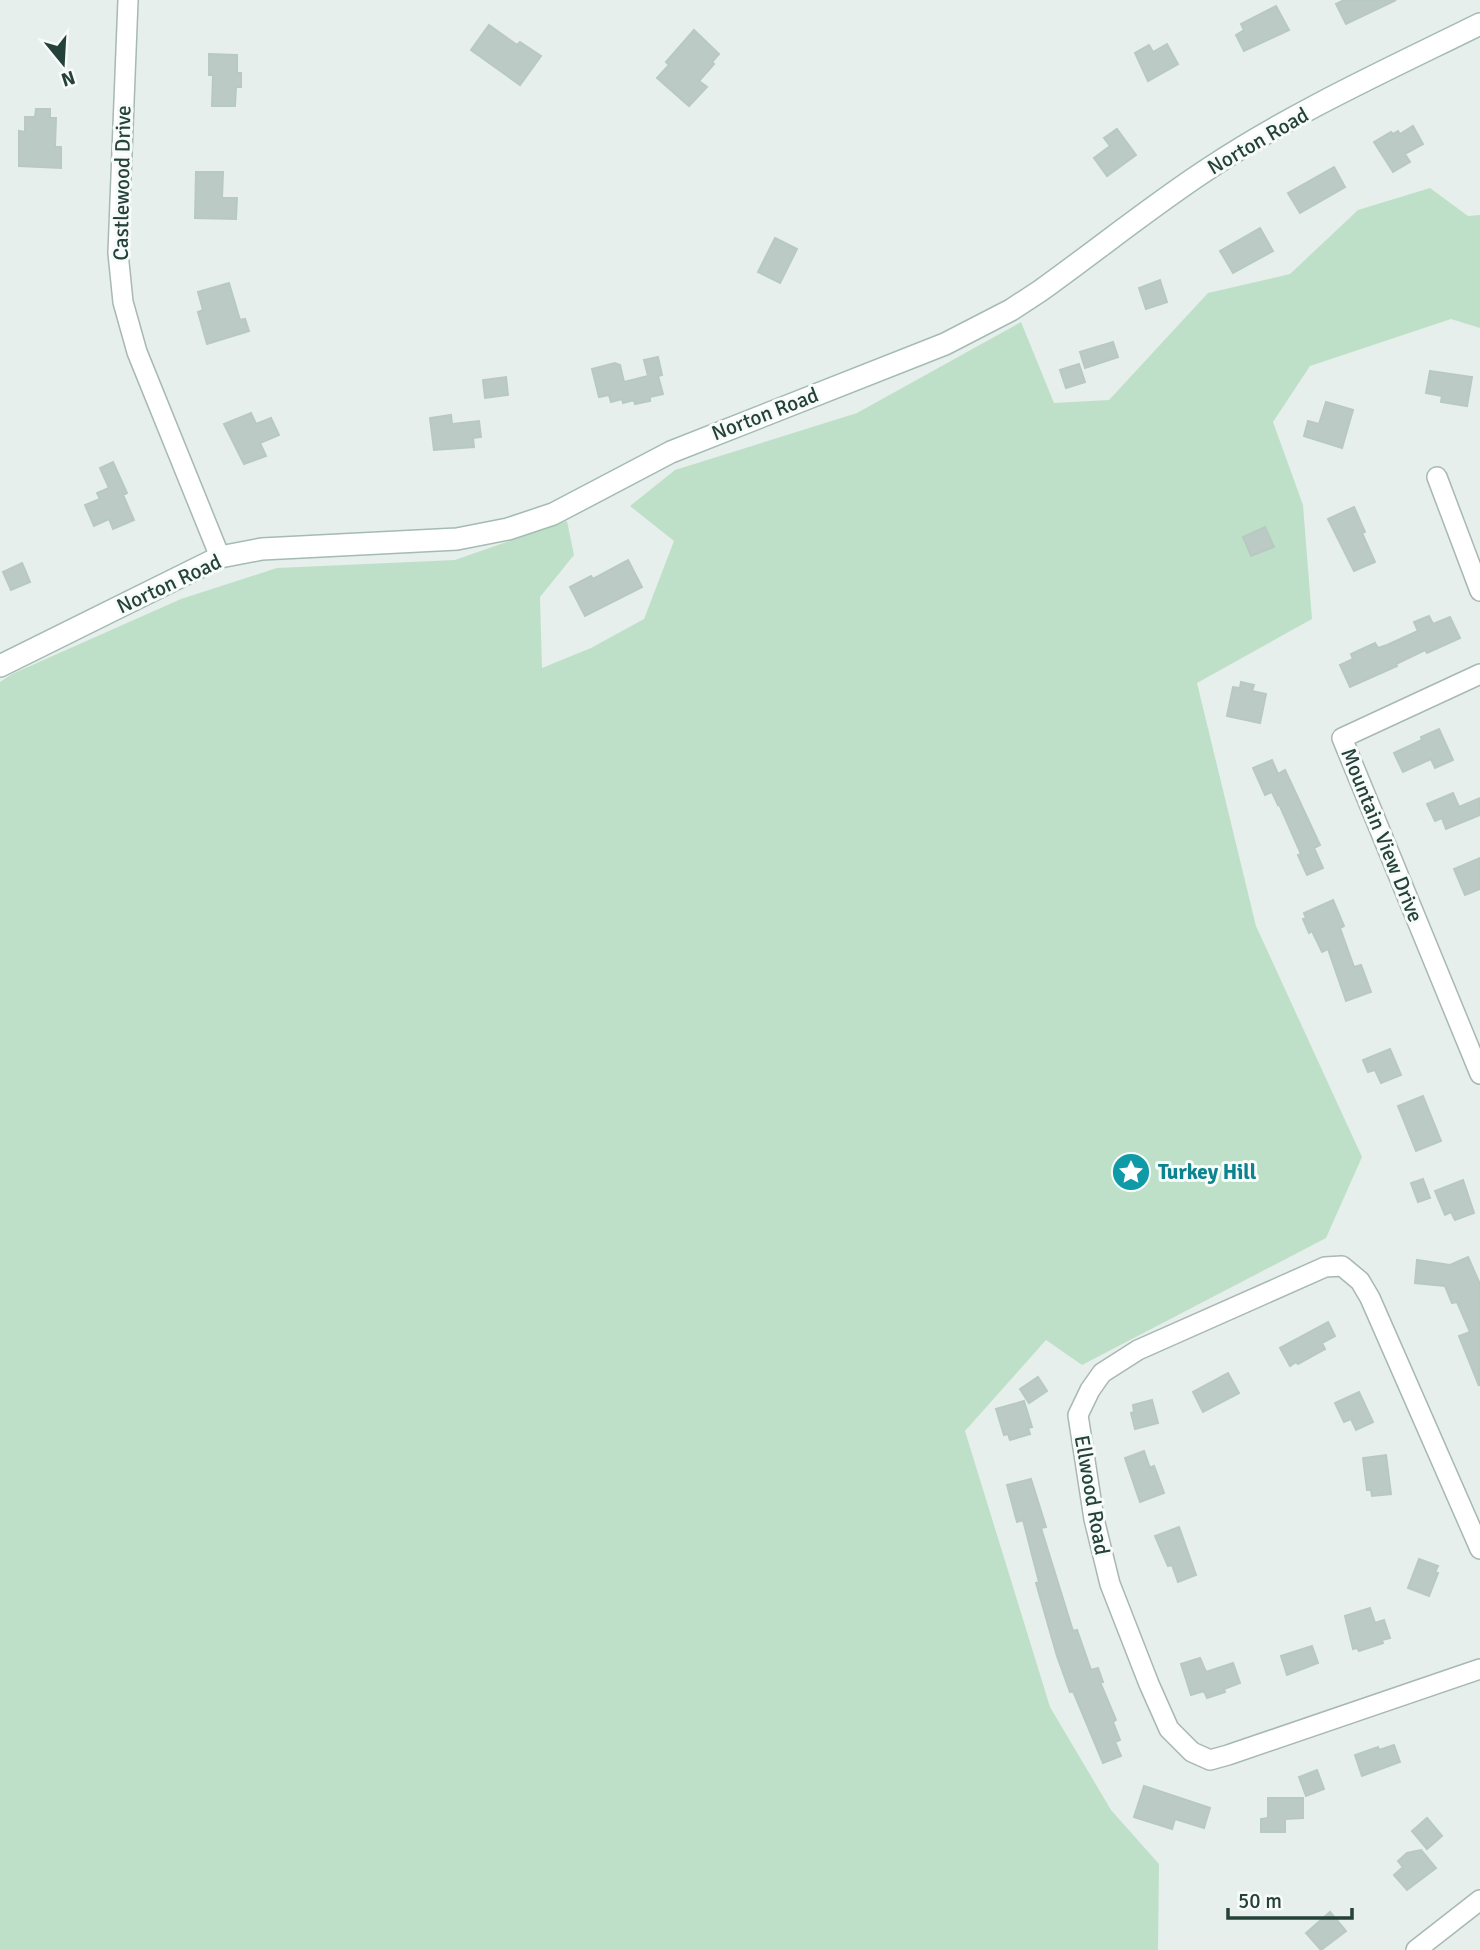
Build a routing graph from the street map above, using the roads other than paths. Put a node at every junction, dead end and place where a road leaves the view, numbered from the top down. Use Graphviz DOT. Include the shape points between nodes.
graph roads {
  1 [pos="128,0"];
  2 [pos="1480,24"];
  3 [pos="1437,477"];
  4 [pos="220,557"];
  5 [pos="1480,591"];
  6 [pos="0,666"];
  7 [pos="1480,674"];
  8 [pos="1480,1074"];
  9 [pos="1480,1549"];
  10 [pos="1480,1669"];
  11 [pos="1480,1900"];
  12 [pos="1416,1950"];
  1 -- 4 [label="street, Castlewood Drive" via="117,253 123,302 136,352"];
  2 -- 4 [label="main road, Norton Road" via="1372,76 1247,145 1040,291 982,326 671,452 553,514 457,539 262,549"];
  3 -- 5 [label="street"];
  4 -- 6 [label="main road, Norton Road"];
  7 -- 8 [label="street, Mountain View Drive" via="1342,738"];
  9 -- 10 [label="street, Ellwood Road" via="1370,1298 1360,1281 1342,1266 1325,1267 1138,1350 1102,1373 1078,1415 1094,1519 1110,1584 1169,1729 1192,1752 1210,1760 1228,1755"];
  11 -- 12 [label="street"];
}
